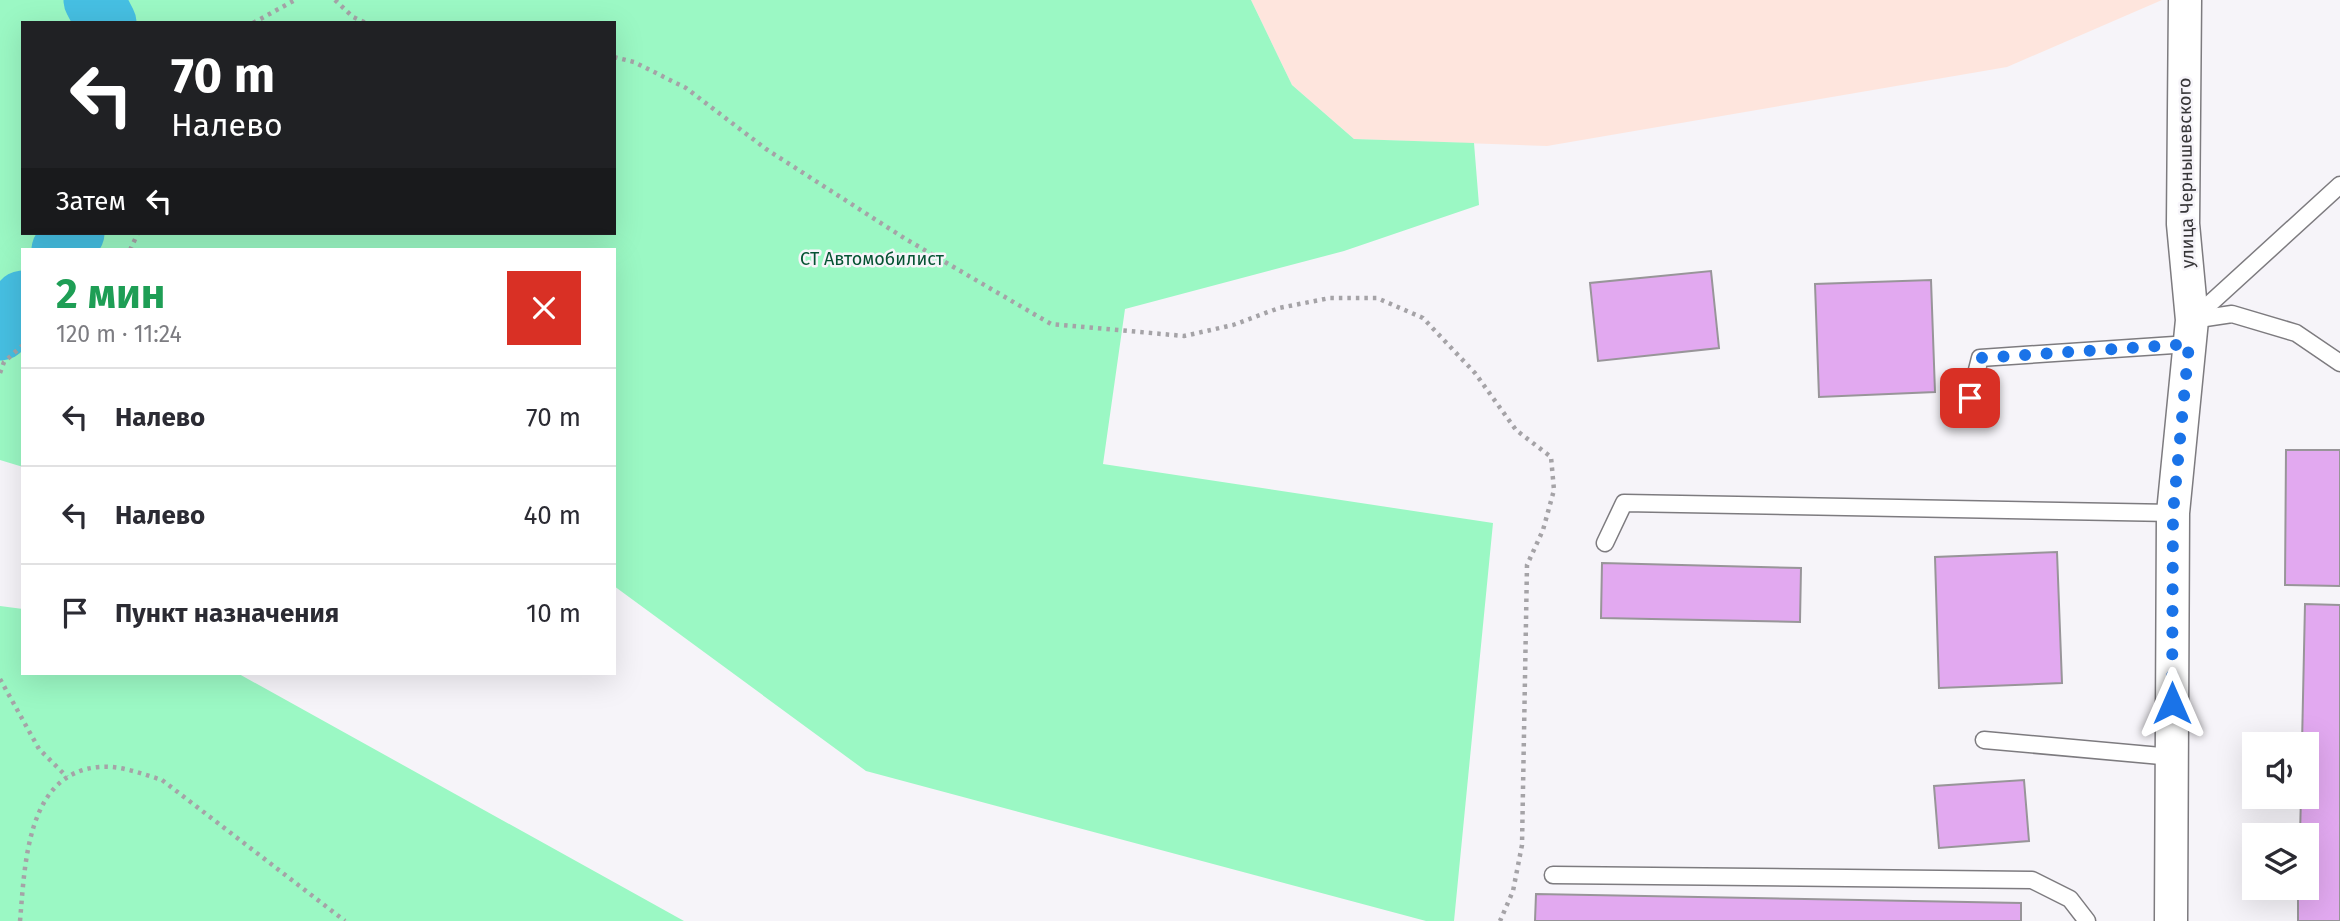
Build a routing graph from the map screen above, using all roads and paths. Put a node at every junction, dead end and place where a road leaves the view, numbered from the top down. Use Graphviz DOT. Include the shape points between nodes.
graph roads {
  1 [pos="295,0"];
  2 [pos="335,0"];
  3 [pos="2184,6"];
  4 [pos="257,21"];
  5 [pos="361,21"];
  6 [pos="616,58"];
  7 [pos="2340,185"];
  8 [pos="2191,332"];
  9 [pos="21,347"];
  10 [pos="2340,363"];
  11 [pos="0,373"];
  12 [pos="1965,417"];
  13 [pos="2173,513"];
  14 [pos="1605,543"];
  15 [pos="0,679"];
  16 [pos="1984,740"];
  17 [pos="2172,757"];
  18 [pos="67,777"];
  19 [pos="1553,875"];
  20 [pos="20,921"];
  21 [pos="345,921"];
  22 [pos="1500,921"];
  23 [pos="2087,921"];
  24 [pos="2171,921"];
  1 -- 4 [label="path"];
  2 -- 5 [label="path"];
  3 -- 8 [label="street, улица Чернышевского" via="2183,224"];
  6 -- 22 [label="path" via="686,88 766,149 904,238 1051,324 1184,335 1330,298 1377,298 1423,318 1475,373 1516,430 1551,457 1554,491 1527,565 1522,845 1513,891"];
  7 -- 8 [label="lane"];
  8 -- 10 [label="lane" via="2232,314 2296,333"];
  8 -- 12 [label="lane" via="1980,358"];
  8 -- 13 [label="street, улица Чернышевского"];
  9 -- 11 [label="path" via="4,362"];
  13 -- 14 [label="lane" via="1625,503"];
  13 -- 17 [label="street, улица Чернышевского"];
  15 -- 18 [label="path" via="39,749"];
  16 -- 17 [label="lane"];
  17 -- 24 [label="street, улица Чернышевского"];
  18 -- 20 [label="path" via="41,808 27,845"];
  18 -- 21 [label="path" via="99,767 162,780"];
  19 -- 23 [label="lane" via="2032,880 2070,899"];
}
